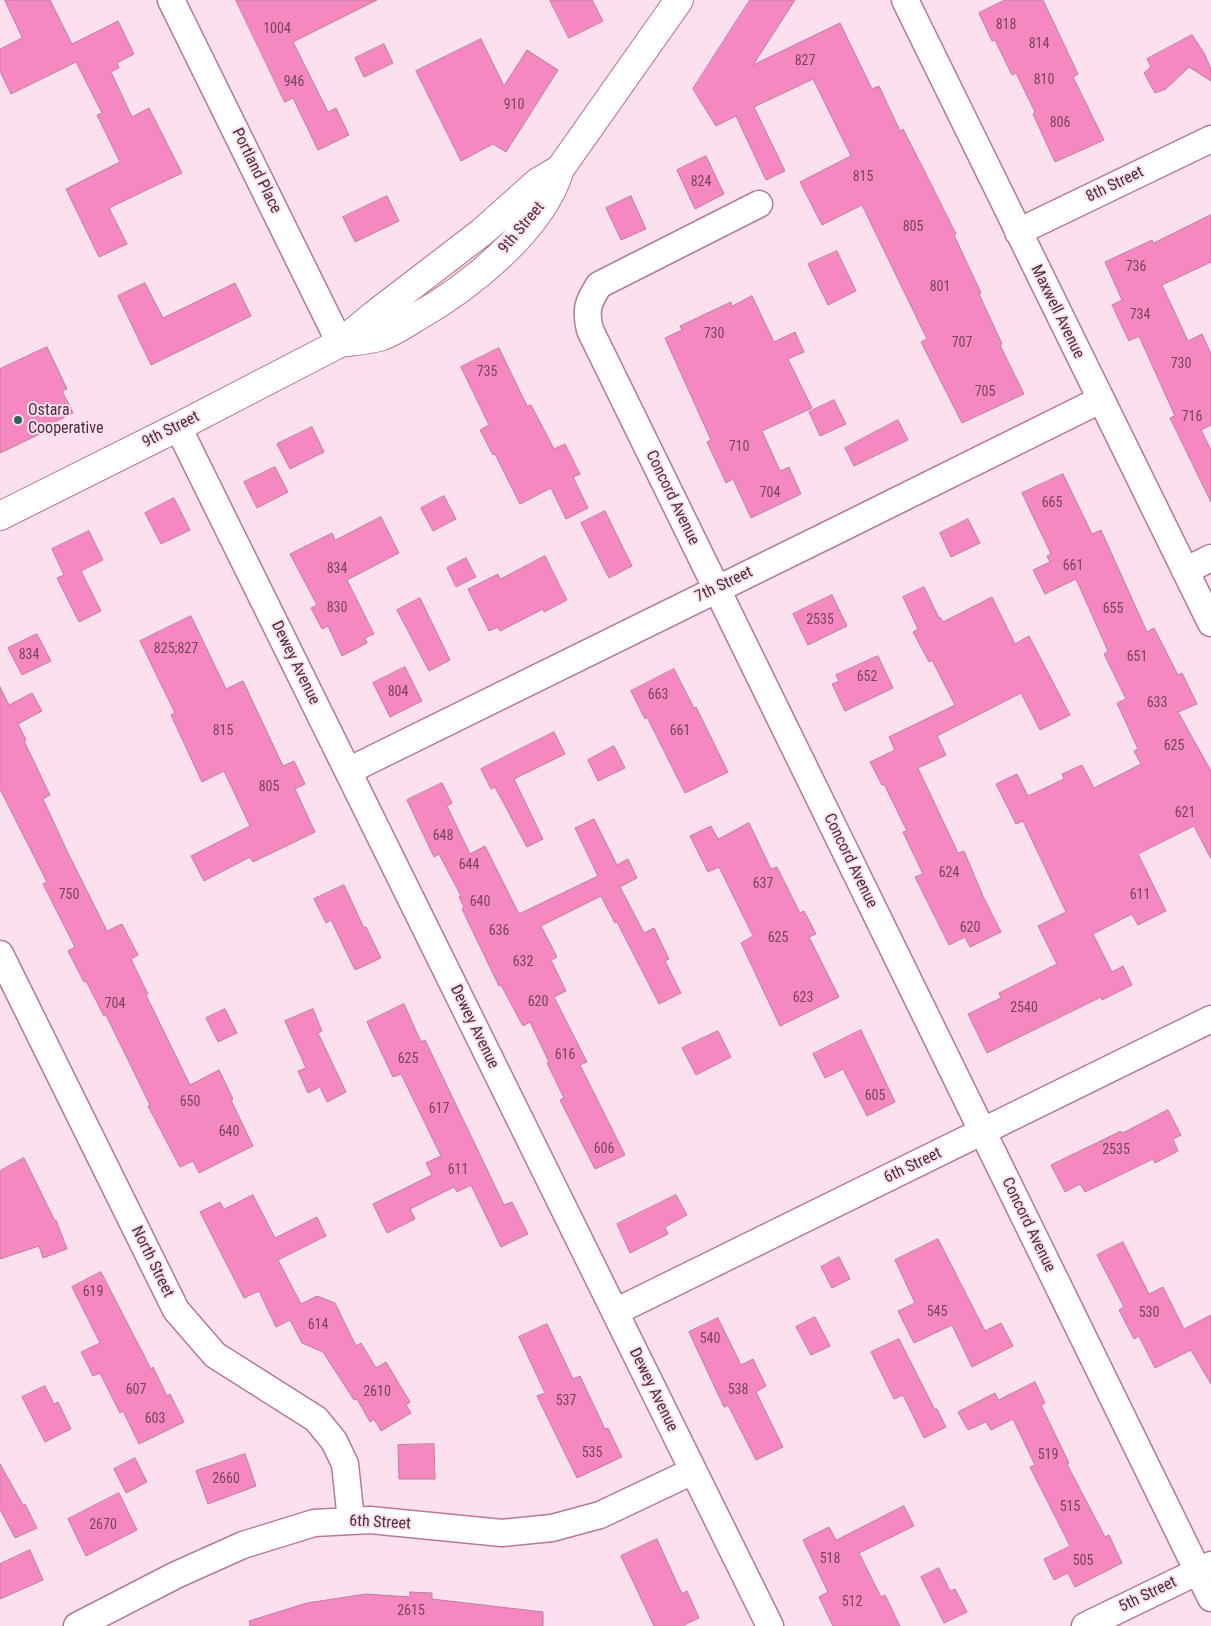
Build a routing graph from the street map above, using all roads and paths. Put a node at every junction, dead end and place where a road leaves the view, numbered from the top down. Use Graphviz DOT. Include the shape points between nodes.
graph roads {
  1 [pos="171,0"];
  2 [pos="679,0"];
  3 [pos="905,0"];
  4 [pos="1211,139"];
  5 [pos="759,204"];
  6 [pos="1018,232"];
  7 [pos="340,343"];
  8 [pos="1100,400"];
  9 [pos="178,427"];
  10 [pos="0,516"];
  11 [pos="1211,558"];
  12 [pos="1185,571"];
  13 [pos="716,588"];
  14 [pos="1211,623"];
  15 [pos="348,771"];
  16 [pos="0,954"];
  17 [pos="1211,1019"];
  18 [pos="983,1132"];
  19 [pos="615,1312"];
  20 [pos="693,1471"];
  21 [pos="350,1520"];
  22 [pos="1204,1568"];
  23 [pos="1211,1598"];
  24 [pos="103,1620"];
  25 [pos="77,1626"];
  26 [pos="770,1626"];
  27 [pos="1085,1626"];
  1 -- 7 [label="street, Portland Place"];
  2 -- 7 [label="street, 9th Street" via="560,169 538,182 482,232"];
  3 -- 6 [label="street, Maxwell Avenue"];
  4 -- 6 [label="street, 8th Street"];
  5 -- 13 [label="street, Concord Avenue" via="599,285 586,315 590,330"];
  6 -- 8 [label="street, Maxwell Avenue"];
  7 -- 9 [label="street, 9th Street"];
  8 -- 12 [label="street, Maxwell Avenue"];
  8 -- 13 [label="street, 7th Street"];
  9 -- 10 [label="street, 9th Street"];
  9 -- 15 [label="street, Dewey Avenue"];
  11 -- 12 [label="street"];
  12 -- 14 [label="street, Maxwell Avenue"];
  13 -- 15 [label="street, 7th Street"];
  13 -- 18 [label="street, Concord Avenue"];
  15 -- 19 [label="street, Dewey Avenue"];
  16 -- 21 [label="street, North Street" via="176,1310 215,1355 316,1420 334,1441 345,1464"];
  17 -- 18 [label="street, 6th Street"];
  18 -- 19 [label="street, 6th Street"];
  18 -- 22 [label="street, Concord Avenue"];
  19 -- 20 [label="street, Dewey Avenue"];
  20 -- 21 [label="street, 6th Street" via="600,1515 552,1528 502,1533"];
  20 -- 26 [label="street, Dewey Avenue"];
  21 -- 24 [label="street, 6th Street" via="314,1524 243,1545 176,1575"];
  22 -- 23 [label="street, Concord Avenue"];
  22 -- 27 [label="street, 5th Street"];
  24 -- 25 [label="street, 6th Street"];
}
